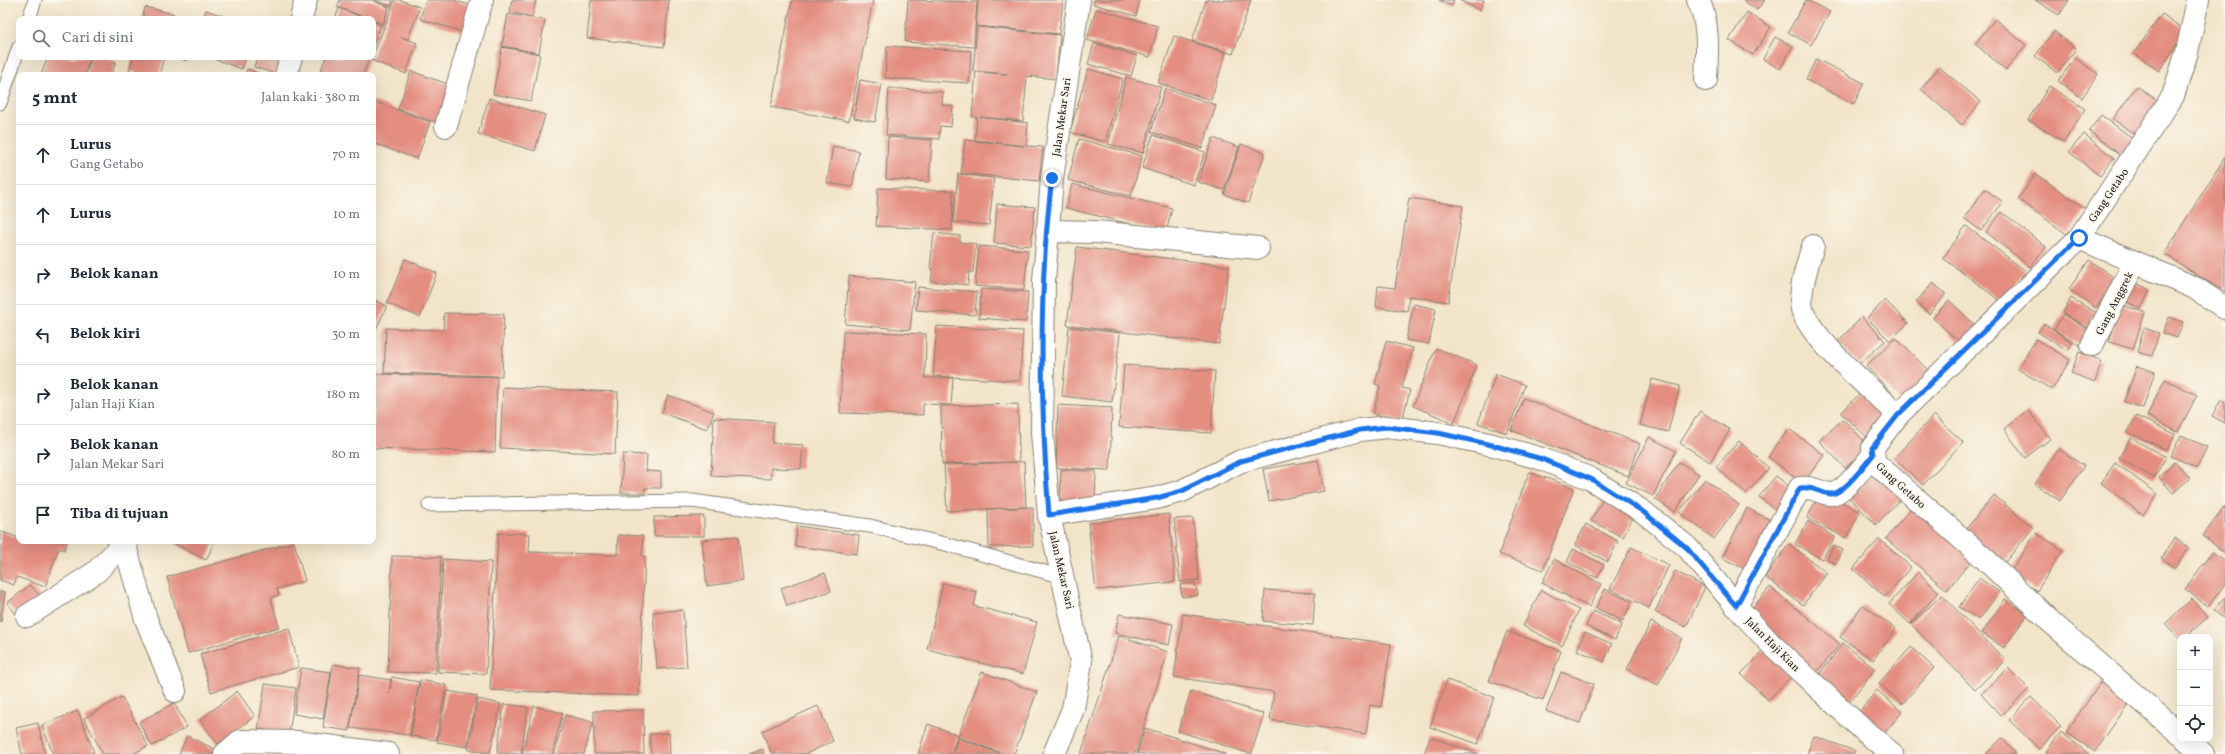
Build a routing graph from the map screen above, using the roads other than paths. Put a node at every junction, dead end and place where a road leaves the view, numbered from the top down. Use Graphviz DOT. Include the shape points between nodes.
graph roads {
  1 [pos="35,0"];
  2 [pos="306,0"];
  3 [pos="482,0"];
  4 [pos="1079,0"];
  5 [pos="1698,0"];
  6 [pos="2198,0"];
  7 [pos="30,16"];
  8 [pos="302,16"];
  9 [pos="16,56"];
  10 [pos="290,60"];
  11 [pos="287,72"];
  12 [pos="1706,80"];
  13 [pos="0,103"];
  14 [pos="446,126"];
  15 [pos="1047,231"];
  16 [pos="2079,238"];
  17 [pos="1813,246"];
  18 [pos="1258,248"];
  19 [pos="2135,262"];
  20 [pos="2225,308"];
  21 [pos="2092,345"];
  22 [pos="1898,415"];
  23 [pos="1873,455"];
  24 [pos="429,505"];
  25 [pos="1049,515"];
  26 [pos="123,544"];
  27 [pos="126,544"];
  28 [pos="1063,577"];
  29 [pos="1736,606"];
  30 [pos="27,616"];
  31 [pos="175,691"];
  32 [pos="2177,731"];
  33 [pos="2189,742"];
  34 [pos="225,754"];
  35 [pos="388,754"];
  36 [pos="1054,754"];
  37 [pos="1892,754"];
  38 [pos="2203,754"];
  1 -- 7 [label="lane"];
  2 -- 8 [label="street"];
  3 -- 14 [label="street"];
  4 -- 15 [label="street, Jalan Mekar Sari" via="1052,178"];
  5 -- 12 [label="street" via="1703,9 1707,37"];
  6 -- 16 [label="street, Gang Getabo" via="2187,52 2173,96"];
  9 -- 13 [label="lane"];
  10 -- 11 [label="street"];
  15 -- 18 [label="street" via="1096,232"];
  15 -- 25 [label="street, Jalan Mekar Sari" via="1042,432"];
  16 -- 19 [label="street"];
  16 -- 22 [label="street, Gang Getabo"];
  17 -- 22 [label="street" via="1803,279 1801,308 1813,332"];
  19 -- 20 [label="street" via="2195,288"];
  19 -- 21 [label="street, Gang Anggrek"];
  22 -- 23 [label="street, Gang Getabo" via="1872,448"];
  23 -- 29 [label="street" via="1839,492 1830,494 1811,486 1800,488"];
  23 -- 32 [label="street, Gang Getabo" via="1874,462 1985,559 2052,623"];
  24 -- 28 [label="lane" via="692,501 870,526"];
  25 -- 28 [label="street, Jalan Mekar Sari"];
  25 -- 29 [label="street, Jalan Haji Kian" via="1157,498 1182,491 1241,461 1360,430 1387,427 1438,433 1542,459 1591,479 1642,511 1687,548"];
  26 -- 30 [label="street" via="96,572"];
  27 -- 31 [label="street" via="146,619"];
  28 -- 36 [label="street, Jalan Mekar Sari" via="1081,662 1073,709"];
  29 -- 37 [label="street, Jalan Haji Kian" via="1769,642"];
  33 -- 38 [label="street"];
  34 -- 35 [label="street" via="240,740 296,742"];
}
